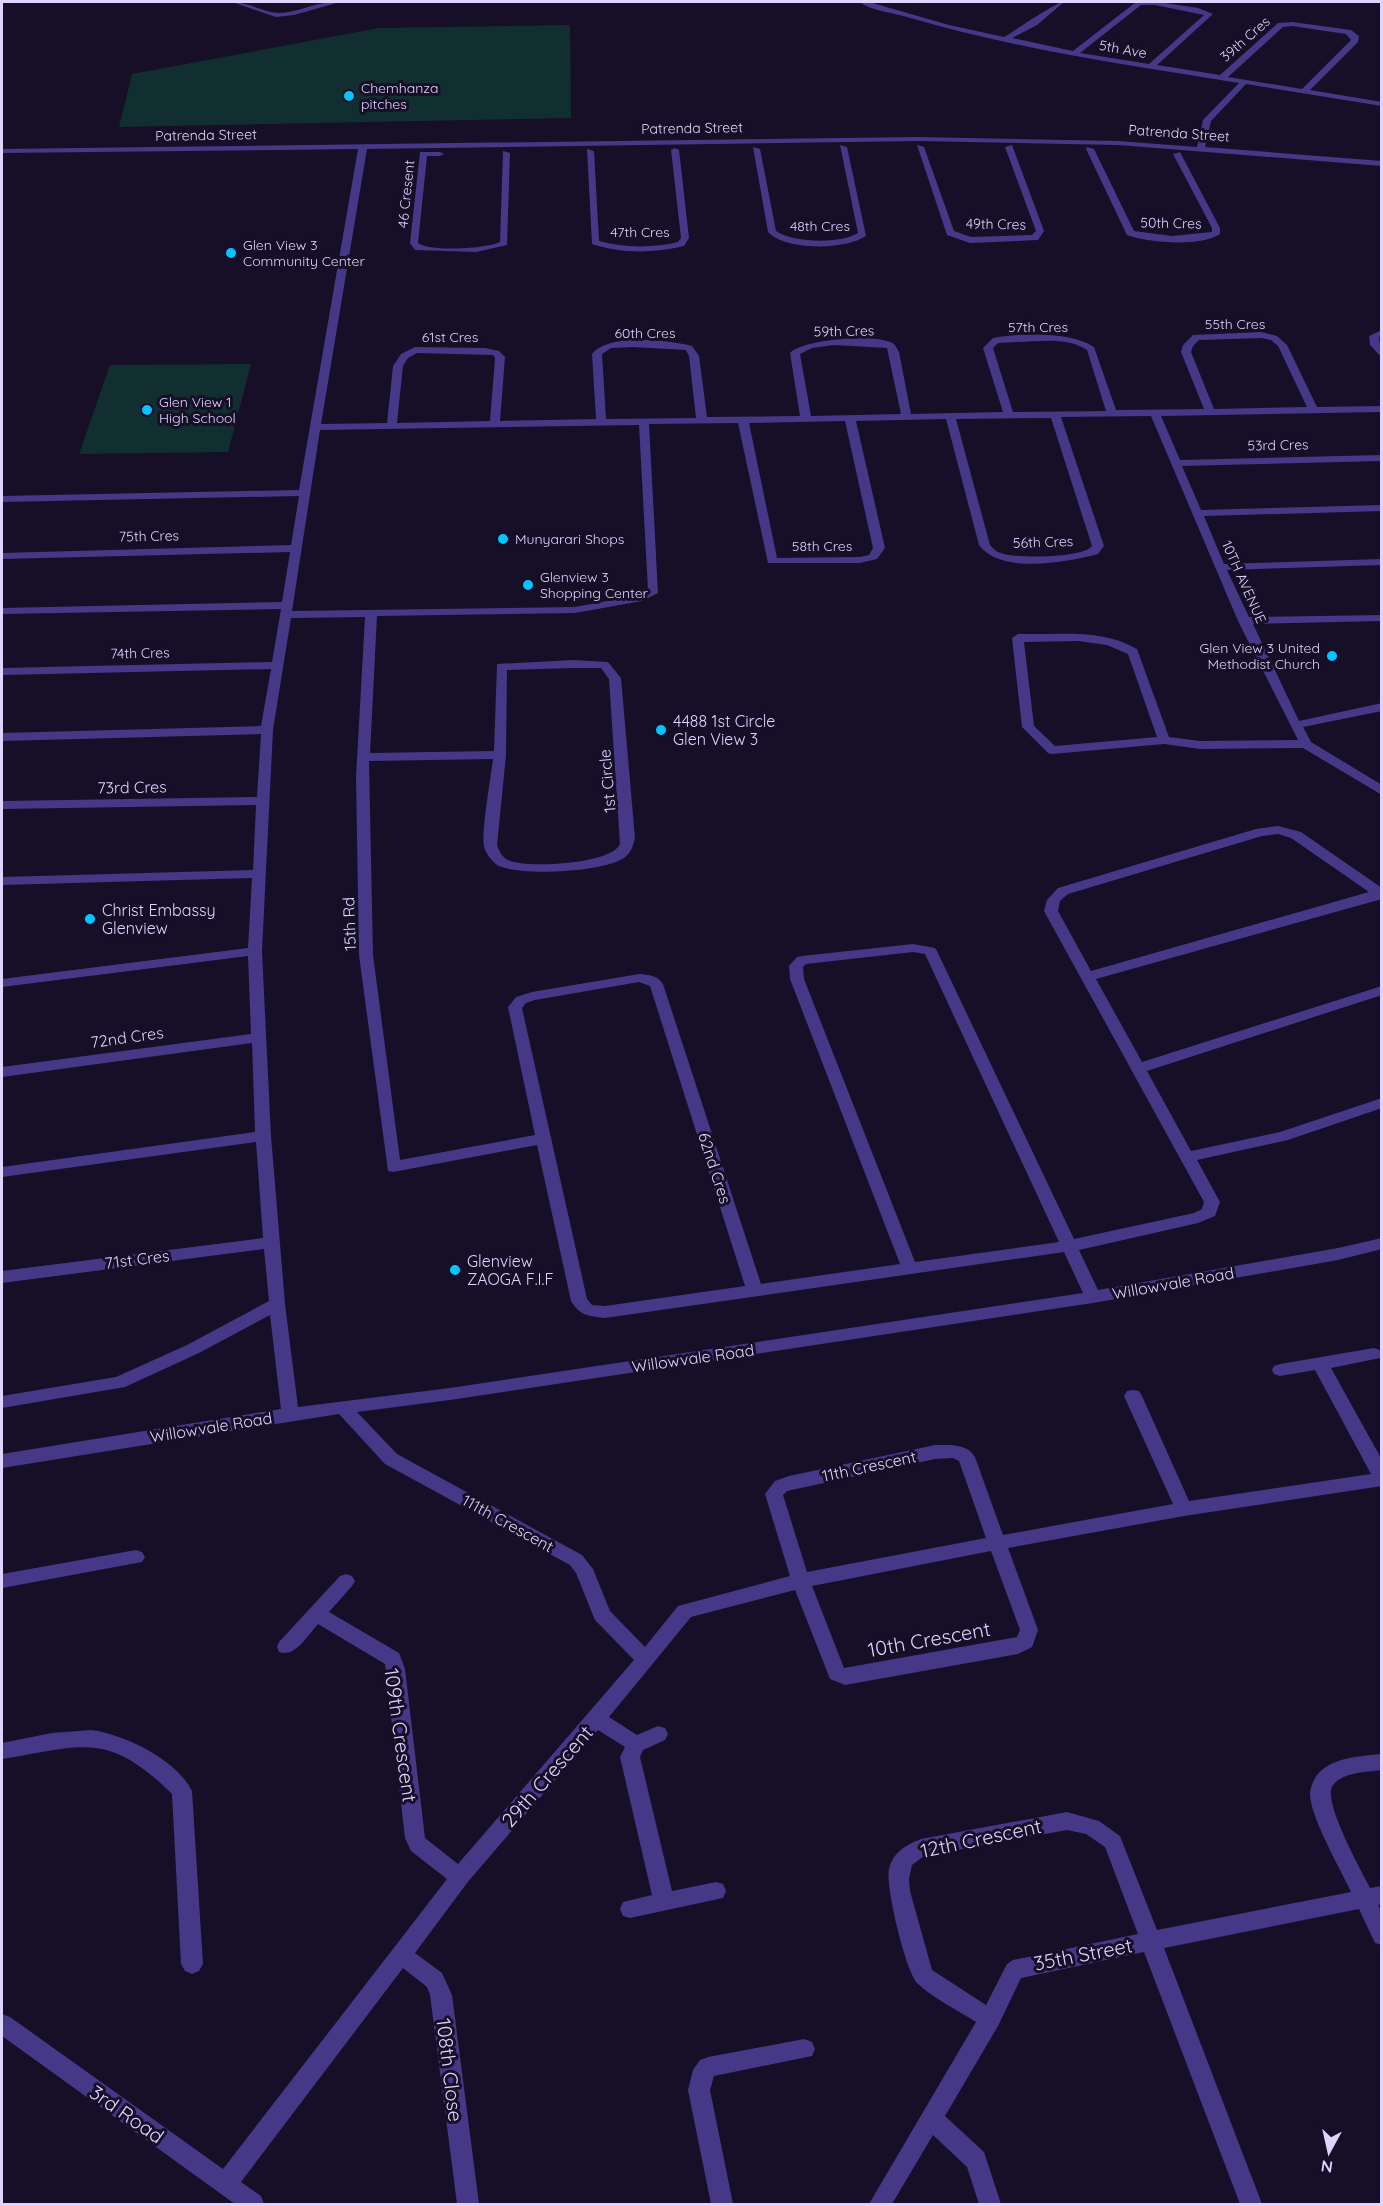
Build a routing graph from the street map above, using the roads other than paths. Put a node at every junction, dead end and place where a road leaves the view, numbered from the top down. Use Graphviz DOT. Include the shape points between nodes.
graph roads {
  1 [pos="235,2"];
  2 [pos="336,2"];
  3 [pos="863,2"];
  4 [pos="1061,2"];
  5 [pos="1004,40"];
  6 [pos="1074,54"];
  7 [pos="1150,67"];
  8 [pos="1221,79"];
  9 [pos="1244,83"];
  10 [pos="1304,91"];
  11 [pos="1381,103"];
  12 [pos="363,146"];
  13 [pos="843,147"];
  14 [pos="920,147"];
  15 [pos="1009,147"];
  16 [pos="756,148"];
  17 [pos="1201,148"];
  18 [pos="1090,149"];
  19 [pos="675,150"];
  20 [pos="1178,150"];
  21 [pos="2,151"];
  22 [pos="590,151"];
  23 [pos="506,153"];
  24 [pos="1382,164"];
  25 [pos="1382,333"];
  26 [pos="1382,355"];
  27 [pos="1382,409"];
  28 [pos="1313,410"];
  29 [pos="1210,412"];
  30 [pos="1112,414"];
  31 [pos="1155,414"];
  32 [pos="1055,415"];
  33 [pos="1009,416"];
  34 [pos="950,417"];
  35 [pos="908,418"];
  36 [pos="806,419"];
  37 [pos="850,419"];
  38 [pos="743,420"];
  39 [pos="702,421"];
  40 [pos="601,422"];
  41 [pos="645,422"];
  42 [pos="495,424"];
  43 [pos="392,426"];
  44 [pos="316,427"];
  45 [pos="1382,458"];
  46 [pos="1176,463"];
  47 [pos="304,493"];
  48 [pos="2,499"];
  49 [pos="1382,508"];
  50 [pos="1197,513"];
  51 [pos="297,548"];
  52 [pos="2,556"];
  53 [pos="1382,562"];
  54 [pos="1220,567"];
  55 [pos="287,610"];
  56 [pos="2,611"];
  57 [pos="371,613"];
  58 [pos="1382,618"];
  59 [pos="1244,621"];
  60 [pos="278,665"];
  61 [pos="2,671"];
  62 [pos="1382,707"];
  63 [pos="1297,725"];
  64 [pos="267,730"];
  65 [pos="2,737"];
  66 [pos="1164,740"];
  67 [pos="1306,744"];
  68 [pos="500,755"];
  69 [pos="364,757"];
  70 [pos="1382,791"];
  71 [pos="263,801"];
  72 [pos="2,805"];
  73 [pos="258,874"];
  74 [pos="2,881"];
  75 [pos="1380,894"];
  76 [pos="255,951"];
  77 [pos="1086,977"];
  78 [pos="2,983"];
  79 [pos="1382,990"];
  80 [pos="257,1038"];
  81 [pos="1137,1069"];
  82 [pos="2,1072"];
  83 [pos="1382,1103"];
  84 [pos="263,1136"];
  85 [pos="542,1139"];
  86 [pos="1187,1157"];
  87 [pos="2,1172"];
  88 [pos="273,1242"];
  89 [pos="1382,1244"];
  90 [pos="1069,1246"];
  91 [pos="910,1269"];
  92 [pos="2,1277"];
  93 [pos="754,1292"];
  94 [pos="1093,1297"];
  95 [pos="277,1304"];
  96 [pos="1374,1354"];
  97 [pos="1320,1363"];
  98 [pos="1280,1370"];
  99 [pos="1133,1396"];
  100 [pos="2,1402"];
  101 [pos="343,1408"];
  102 [pos="290,1414"];
  103 [pos="2,1461"];
  104 [pos="1382,1478"];
  105 [pos="1184,1509"];
  106 [pos="990,1545"];
  107 [pos="136,1557"];
  108 [pos="2,1581"];
  109 [pos="346,1581"];
  110 [pos="801,1581"];
  111 [pos="316,1614"];
  112 [pos="286,1647"];
  113 [pos="646,1660"];
  114 [pos="596,1719"];
  115 [pos="658,1734"];
  116 [pos="636,1744"];
  117 [pos="2,1751"];
  118 [pos="1382,1762"];
  119 [pos="460,1877"];
  120 [pos="716,1891"];
  121 [pos="1373,1897"];
  122 [pos="664,1901"];
  123 [pos="630,1909"];
  124 [pos="1382,1936"];
  125 [pos="1150,1941"];
  126 [pos="400,1954"];
  127 [pos="192,1964"];
  128 [pos="990,2019"];
  129 [pos="2,2024"];
  130 [pos="804,2049"];
  131 [pos="931,2118"];
  132 [pos="225,2184"];
  133 [pos="1251,2204"];
  134 [pos="253,2205"];
  135 [pos="468,2205"];
  136 [pos="722,2205"];
  137 [pos="880,2205"];
  138 [pos="990,2205"];
  1 -- 2 [label="street" via="276,15"];
  3 -- 5 [label="street, 5th Ave"];
  4 -- 5 [label="street"];
  5 -- 6 [label="street, 5th Ave"];
  6 -- 7 [label="street, 5th Ave"];
  6 -- 7 [label="street" via="1139,3 1209,14"];
  7 -- 8 [label="street, 5th Ave"];
  8 -- 9 [label="street, 5th Ave"];
  8 -- 10 [label="street, 39th Cres" via="1281,25 1355,36"];
  9 -- 10 [label="street, 5th Ave"];
  9 -- 17 [label="street" via="1206,120"];
  10 -- 11 [label="street, 5th Ave"];
  12 -- 20 [label="street, Patrenda Street" via="919,139 1061,141"];
  12 -- 21 [label="street, Patrenda Street"];
  12 -- 44 [label="street"];
  13 -- 14 [label="street"];
  13 -- 16 [label="street"];
  13 -- 16 [label="street, 48th Cres" via="863,234 843,242 795,242 774,236"];
  14 -- 15 [label="street"];
  14 -- 15 [label="street, 49th Cres" via="950,233 970,240 1035,238 1040,231"];
  15 -- 18 [label="street"];
  16 -- 19 [label="street"];
  17 -- 20 [label="street, Patrenda Street"];
  17 -- 24 [label="street, Patrenda Street"];
  18 -- 20 [label="street"];
  18 -- 20 [label="street, 50th Cres" via="1130,233 1144,238 1216,234"];
  19 -- 22 [label="street"];
  19 -- 22 [label="street, 47th Cres" via="685,238 681,244 668,246 613,247 595,242"];
  22 -- 23 [label="street"];
  23 -- 23 [label="street, 46 Cresent" via="504,243 487,249 415,246 423,154"];
  25 -- 26 [label="street" via="1374,336"];
  27 -- 28 [label="street"];
  28 -- 29 [label="street"];
  28 -- 29 [label="street, 55th Cres" via="1282,345 1274,338 1196,337 1186,352"];
  29 -- 31 [label="street"];
  30 -- 31 [label="street"];
  30 -- 32 [label="street"];
  30 -- 33 [label="street, 57th Cres" via="1086,343 1070,339 996,340 988,348"];
  31 -- 46 [label="street, 10TH AVENUE"];
  32 -- 33 [label="street"];
  32 -- 34 [label="street, 56th Cres" via="1098,546 1094,552 1077,557 1006,559 992,554 985,545"];
  33 -- 34 [label="street"];
  34 -- 35 [label="street"];
  35 -- 36 [label="street, 59th Cres" via="890,346 857,343 798,348 795,353"];
  35 -- 37 [label="street"];
  36 -- 37 [label="street"];
  36 -- 38 [label="street"];
  37 -- 38 [label="street, 58th Cres" via="879,548 873,556 860,560 771,561"];
  38 -- 39 [label="street"];
  39 -- 40 [label="street, 60th Cres" via="694,356 689,348 663,344 613,345 597,354"];
  39 -- 41 [label="street"];
  40 -- 41 [label="street"];
  40 -- 42 [label="street"];
  41 -- 57 [label="street" via="654,591 642,598 575,610"];
  42 -- 43 [label="street"];
  42 -- 43 [label="street, 61st Cres" via="500,357 485,351 415,350 404,356 398,366"];
  43 -- 44 [label="street"];
  44 -- 47 [label="street"];
  45 -- 46 [label="street, 53rd Cres"];
  46 -- 50 [label="street, 10TH AVENUE"];
  47 -- 48 [label="street"];
  47 -- 51 [label="street"];
  49 -- 50 [label="street"];
  50 -- 54 [label="street, 10TH AVENUE"];
  51 -- 52 [label="street, 75th Cres"];
  51 -- 55 [label="street"];
  53 -- 54 [label="street"];
  54 -- 59 [label="street, 10TH AVENUE"];
  55 -- 56 [label="street"];
  55 -- 57 [label="street"];
  55 -- 60 [label="street"];
  57 -- 69 [label="street, 15th Rd"];
  58 -- 59 [label="street"];
  59 -- 63 [label="street, 10TH AVENUE"];
  60 -- 61 [label="street, 74th Cres"];
  60 -- 64 [label="street"];
  62 -- 63 [label="street"];
  63 -- 67 [label="street, 10TH AVENUE"];
  64 -- 65 [label="street"];
  64 -- 71 [label="street"];
  66 -- 66 [label="street" via="1133,652 1125,645 1105,640 1018,638 1028,727 1052,750"];
  66 -- 67 [label="street" via="1200,745"];
  67 -- 70 [label="street"];
  68 -- 68 [label="street, 1st Circle" via="501,667 604,665 615,678 626,849 615,858 587,864 519,867 504,863 494,855 490,844"];
  68 -- 69 [label="street"];
  69 -- 85 [label="street, 15th Rd" via="366,955 393,1167"];
  71 -- 72 [label="street, 73rd Cres"];
  71 -- 73 [label="street"];
  73 -- 74 [label="street"];
  73 -- 76 [label="street"];
  75 -- 77 [label="street"];
  75 -- 77 [label="street" via="1296,835 1278,830 1238,839 1063,891 1054,900 1051,911"];
  76 -- 78 [label="street"];
  76 -- 80 [label="street"];
  77 -- 81 [label="street"];
  79 -- 81 [label="street"];
  80 -- 82 [label="street, 72nd Cres"];
  80 -- 84 [label="street"];
  81 -- 86 [label="street"];
  83 -- 86 [label="street" via="1283,1136"];
  84 -- 87 [label="street"];
  84 -- 88 [label="street"];
  85 -- 93 [label="street, 62nd Cres" via="579,1301 587,1310 605,1312"];
  85 -- 93 [label="street, 62nd Cres" via="517,1004 532,996 639,978 654,981"];
  86 -- 90 [label="street" via="1212,1202 1209,1212 1177,1225"];
  88 -- 92 [label="street, 71st Cres"];
  88 -- 95 [label="street"];
  89 -- 94 [label="street, Willowvale Road"];
  90 -- 91 [label="street"];
  90 -- 91 [label="street" via="930,951 913,948 802,960 796,966 797,979"];
  90 -- 94 [label="street"];
  91 -- 93 [label="street"];
  94 -- 101 [label="street, Willowvale Road"];
  95 -- 100 [label="street" via="119,1383"];
  95 -- 102 [label="street"];
  96 -- 97 [label="street"];
  97 -- 98 [label="street"];
  97 -- 104 [label="street"];
  99 -- 105 [label="street"];
  101 -- 102 [label="street, Willowvale Road"];
  101 -- 113 [label="street, 111th Crescent" via="392,1459 576,1560 584,1569 602,1615"];
  102 -- 103 [label="street, Willowvale Road"];
  104 -- 105 [label="street, 29th Crescent"];
  105 -- 106 [label="street, 29th Crescent"];
  106 -- 110 [label="street, 29th Crescent"];
  106 -- 110 [label="street, 11th Crescent" via="966,1457 955,1451 935,1452 776,1489 774,1494"];
  106 -- 110 [label="street, 10th Crescent" via="1029,1630 1018,1646 845,1677 833,1667"];
  107 -- 108 [label="street"];
  109 -- 111 [label="street"];
  110 -- 113 [label="street, 29th Crescent" via="685,1611"];
  111 -- 112 [label="street"];
  111 -- 119 [label="street, 109th Crescent" via="392,1659 415,1838 418,1845"];
  113 -- 114 [label="street, 29th Crescent"];
  114 -- 116 [label="street"];
  114 -- 119 [label="street, 29th Crescent"];
  115 -- 116 [label="street"];
  116 -- 122 [label="street" via="630,1757"];
  117 -- 127 [label="street" via="33,1744 102,1740 138,1753 182,1791"];
  118 -- 121 [label="street" via="1341,1769 1327,1778 1320,1791 1324,1812"];
  119 -- 126 [label="street, 29th Crescent"];
  120 -- 122 [label="street"];
  121 -- 124 [label="street"];
  121 -- 125 [label="street, 35th Street"];
  122 -- 123 [label="street"];
  125 -- 128 [label="street, 35th Street" via="1020,1967 1014,1971"];
  125 -- 128 [label="street, 12th Crescent" via="1113,1842 1103,1831 1088,1824 1067,1821 921,1848 906,1855 898,1872 900,1891 922,1972"];
  125 -- 133 [label="street"];
  126 -- 132 [label="street, 29th Crescent"];
  126 -- 135 [label="street, 108th Close" via="435,1980 441,1995"];
  128 -- 131 [label="street, 35th Street"];
  129 -- 132 [label="street, 3rd Road"];
  130 -- 136 [label="street" via="708,2067 701,2078 699,2090"];
  131 -- 137 [label="street, 35th Street"];
  131 -- 138 [label="street" via="976,2160"];
  132 -- 134 [label="street, 3rd Road"];
}
